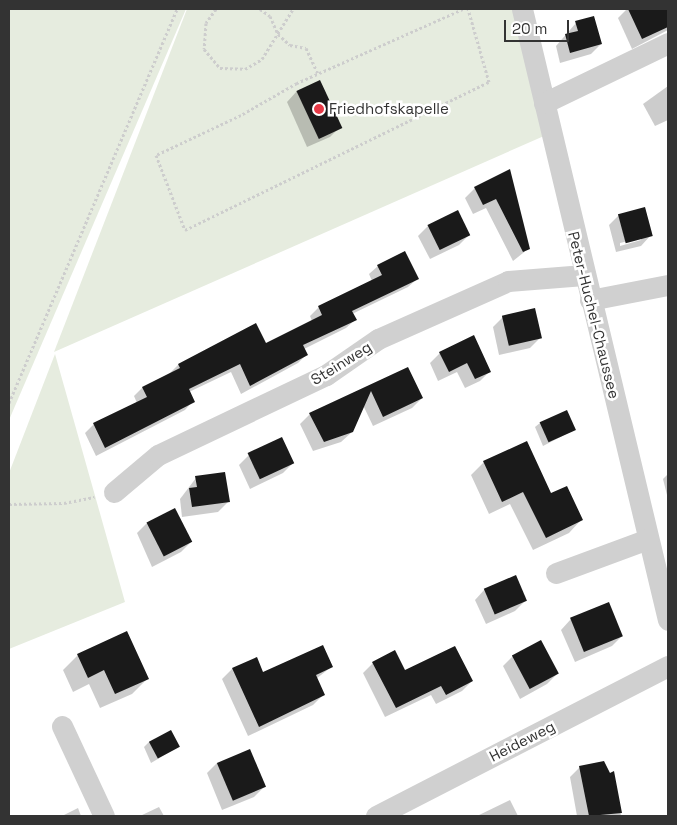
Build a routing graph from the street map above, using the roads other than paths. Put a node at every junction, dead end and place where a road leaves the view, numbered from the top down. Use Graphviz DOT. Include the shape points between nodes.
graph roads {
  1 [pos="522,9"];
  2 [pos="668,43"];
  3 [pos="544,103"];
  4 [pos="584,275"];
  5 [pos="668,285"];
  6 [pos="590,300"];
  7 [pos="114,492"];
  8 [pos="648,539"];
  9 [pos="556,573"];
  10 [pos="668,620"];
  11 [pos="668,666"];
  12 [pos="62,726"];
  13 [pos="104,816"];
  14 [pos="376,816"];
  1 -- 3 [label="street, Peter-Huchel-Chaussee"];
  2 -- 3 [label="street"];
  3 -- 4 [label="street, Peter-Huchel-Chaussee"];
  4 -- 6 [label="street, Peter-Huchel-Chaussee"];
  4 -- 7 [label="street, Steinweg" via="508,281 378,340 326,375 158,455"];
  5 -- 6 [label="street"];
  6 -- 8 [label="street, Peter-Huchel-Chaussee"];
  8 -- 9 [label="street"];
  8 -- 10 [label="street, Peter-Huchel-Chaussee"];
  11 -- 14 [label="street, Heideweg"];
  12 -- 13 [label="street"];
}
